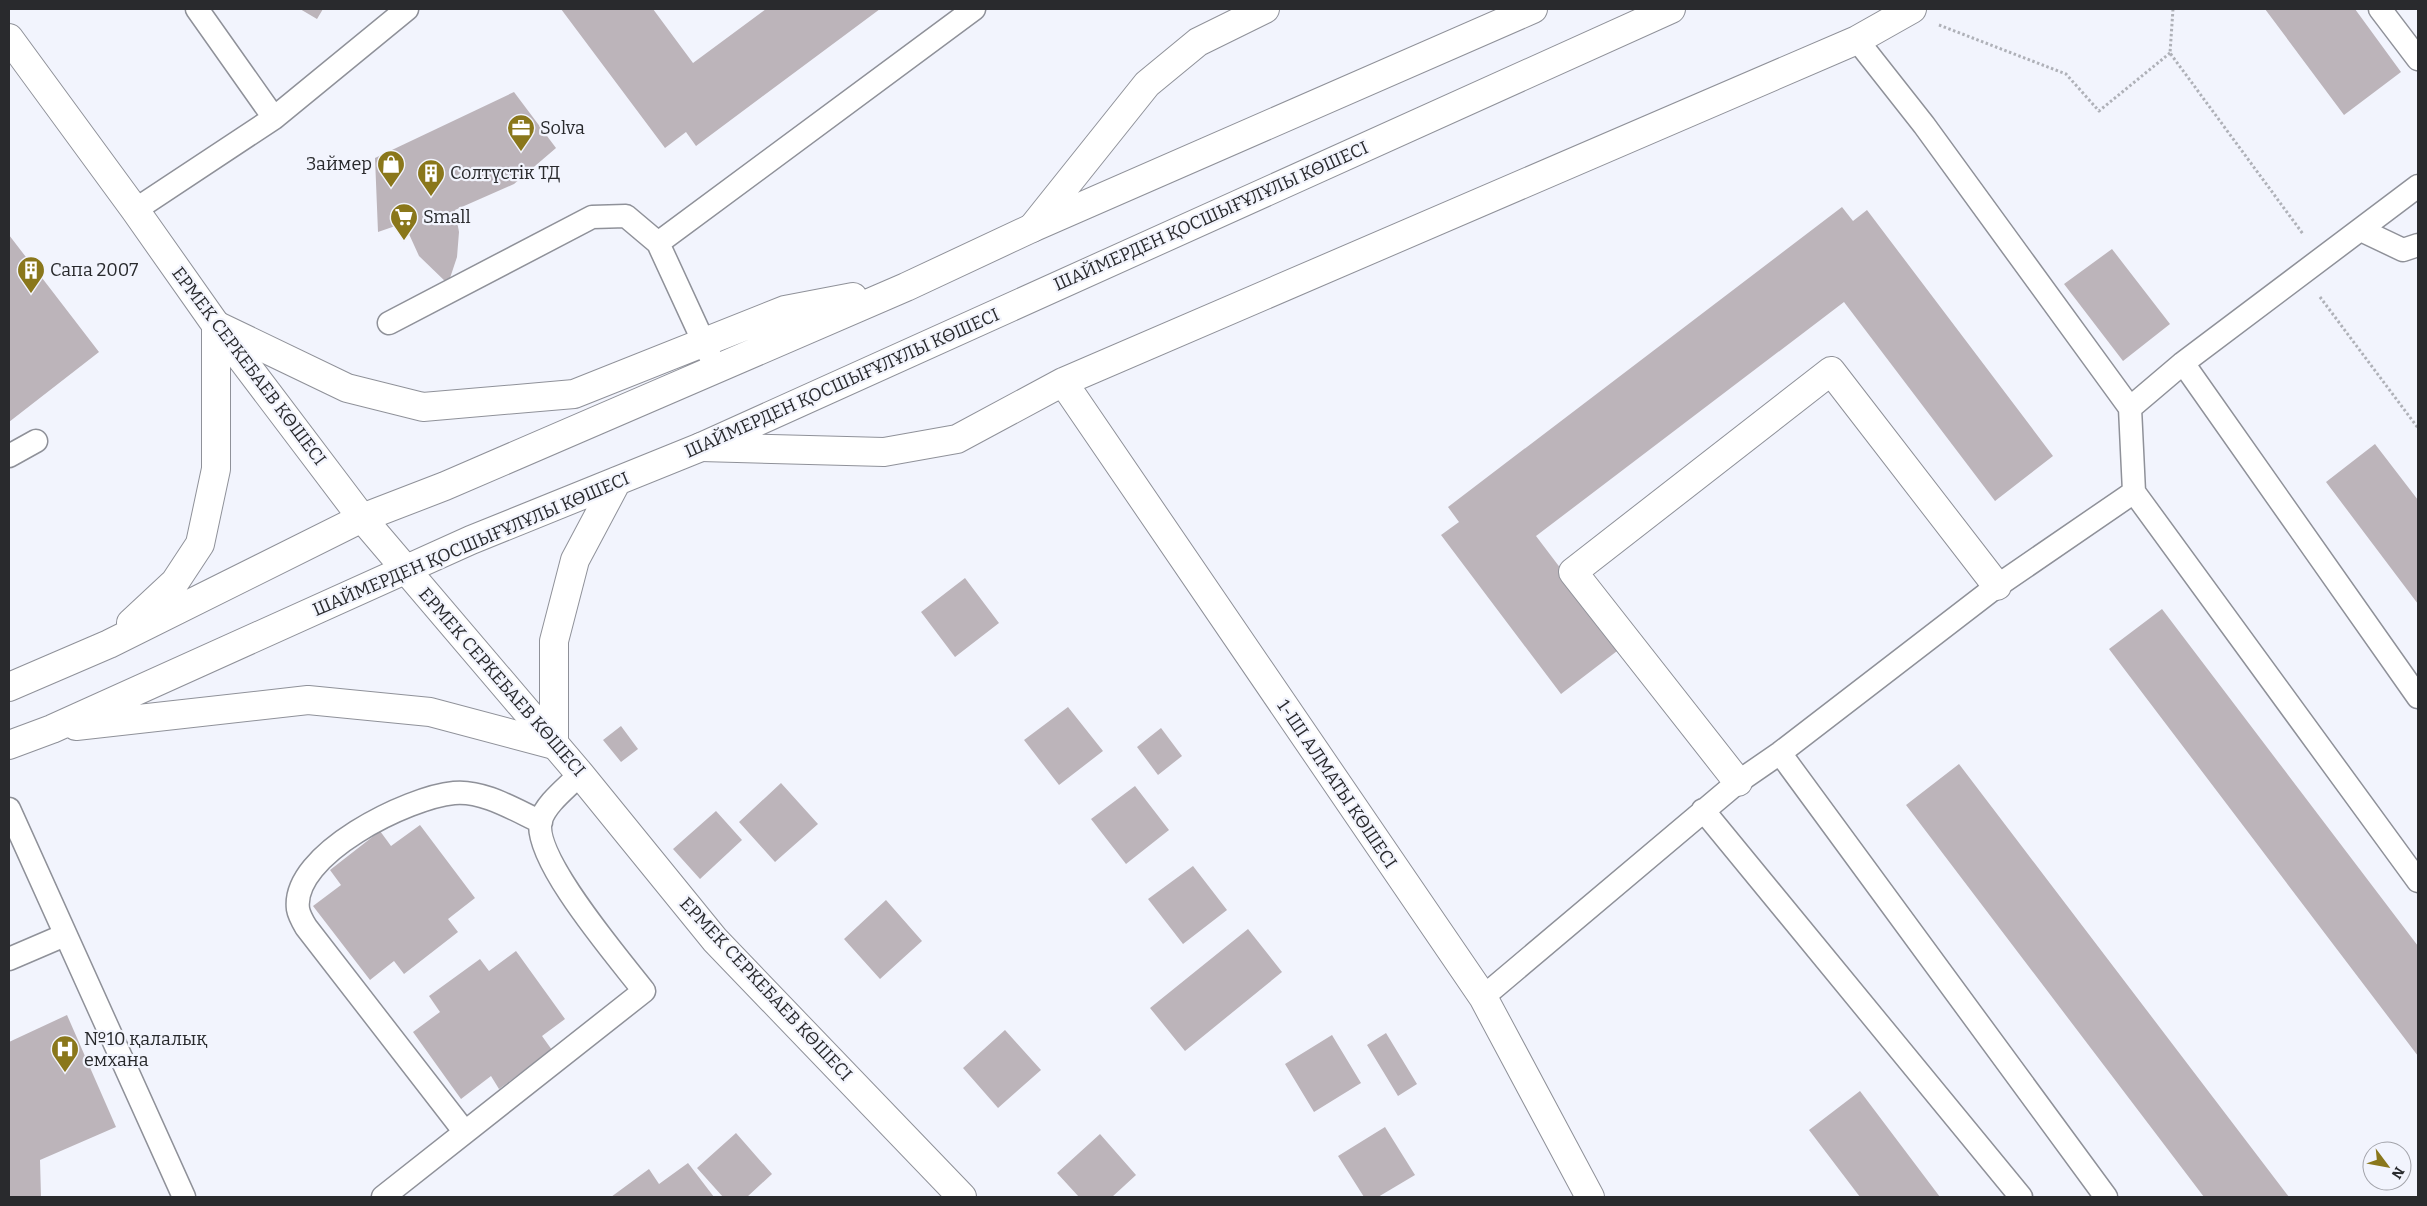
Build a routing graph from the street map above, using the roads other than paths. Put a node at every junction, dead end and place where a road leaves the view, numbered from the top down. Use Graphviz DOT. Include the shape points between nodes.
graph roads {
  1 [pos="196,9"];
  2 [pos="407,9"];
  3 [pos="974,9"];
  4 [pos="1265,9"];
  5 [pos="1533,9"];
  6 [pos="1671,9"];
  7 [pos="2380,9"];
  8 [pos="1923,16"];
  9 [pos="9,38"];
  10 [pos="1857,40"];
  11 [pos="2418,59"];
  12 [pos="274,118"];
  13 [pos="2418,186"];
  14 [pos="135,210"];
  15 [pos="1032,228"];
  16 [pos="2361,230"];
  17 [pos="658,242"];
  18 [pos="2418,245"];
  19 [pos="906,287"];
  20 [pos="389,323"];
  21 [pos="216,325"];
  22 [pos="704,344"];
  23 [pos="2183,364"];
  24 [pos="716,368"];
  25 [pos="1063,382"];
  26 [pos="2130,408"];
  27 [pos="36,441"];
  28 [pos="701,447"];
  29 [pos="9,456"];
  30 [pos="617,481"];
  31 [pos="2134,492"];
  32 [pos="362,518"];
  33 [pos="405,569"];
  34 [pos="1997,586"];
  35 [pos="109,644"];
  36 [pos="9,687"];
  37 [pos="2418,697"];
  38 [pos="52,729"];
  39 [pos="9,745"];
  40 [pos="554,745"];
  41 [pos="1780,753"];
  42 [pos="580,774"];
  43 [pos="1738,782"];
  44 [pos="9,809"];
  45 [pos="1703,810"];
  46 [pos="540,822"];
  47 [pos="2418,881"];
  48 [pos="65,935"];
  49 [pos="9,959"];
  50 [pos="1483,997"];
  51 [pos="464,1131"];
  52 [pos="184,1197"];
  53 [pos="383,1197"];
  54 [pos="962,1197"];
  55 [pos="1590,1197"];
  56 [pos="2021,1197"];
  57 [pos="2106,1197"];
  1 -- 12 [label="lane"];
  2 -- 12 [label="lane"];
  3 -- 17 [label="lane"];
  4 -- 15 [label="main road" via="1198,42 1147,84"];
  5 -- 15 [label="main road"];
  6 -- 28 [label="main road, ШАЙМЕРДЕН ҚОСШЫҒҰЛҰЛЫ КӨШЕСІ"];
  7 -- 11 [label="lane"];
  8 -- 10 [label="main road"];
  9 -- 14 [label="main road, ЕРМЕК СЕРКЕБАЕВ КӨШЕСІ"];
  10 -- 25 [label="main road"];
  10 -- 26 [label="lane" via="1930,133"];
  12 -- 14 [label="lane"];
  13 -- 16 [label="lane"];
  14 -- 21 [label="main road, ЕРМЕК СЕРКЕБАЕВ КӨШЕСІ"];
  15 -- 19 [label="main road"];
  16 -- 18 [label="lane" via="2404,250"];
  16 -- 23 [label="lane"];
  17 -- 20 [label="lane" via="626,216 592,216"];
  17 -- 22 [label="lane"];
  19 -- 22 [label="main road" via="785,310"];
  19 -- 24 [label="main road"];
  21 -- 22 [label="main road" via="347,388 423,407 574,394"];
  21 -- 32 [label="main road, ЕРМЕК СЕРКЕБАЕВ КӨШЕСІ"];
  21 -- 35 [label="main road" via="216,469 200,544 175,582"];
  22 -- 24 [label="lane"];
  23 -- 26 [label="lane"];
  23 -- 37 [label="lane"];
  24 -- 32 [label="main road" via="445,486"];
  25 -- 28 [label="main road" via="957,439 884,452"];
  25 -- 50 [label="main road, 1-ШІ АЛМАТЫ КӨШЕСІ"];
  26 -- 31 [label="lane"];
  27 -- 29 [label="lane"];
  28 -- 30 [label="main road, ШАЙМЕРДЕН ҚОСШЫҒҰЛҰЛЫ КӨШЕСІ"];
  30 -- 33 [label="main road, ШАЙМЕРДЕН ҚОСШЫҒҰЛҰЛЫ КӨШЕСІ"];
  30 -- 40 [label="main road" via="574,560 554,641"];
  31 -- 34 [label="lane"];
  31 -- 47 [label="lane"];
  32 -- 33 [label="main road, ЕРМЕК СЕРКЕБАЕВ КӨШЕСІ"];
  32 -- 35 [label="main road"];
  33 -- 38 [label="main road, ШАЙМЕРДЕН ҚОСШЫҒҰЛҰЛЫ КӨШЕСІ"];
  33 -- 40 [label="main road, ЕРМЕК СЕРКЕБАЕВ КӨШЕСІ"];
  34 -- 41 [label="lane"];
  34 -- 43 [label="main road" via="1831,371 1573,572"];
  35 -- 36 [label="main road"];
  38 -- 39 [label="main road, ШАЙМЕРДЕН ҚОСШЫҒҰЛҰЛЫ КӨШЕСІ"];
  38 -- 40 [label="main road" via="308,700 430,712"];
  40 -- 42 [label="main road, ЕРМЕК СЕРКЕБАЕВ КӨШЕСІ"];
  41 -- 43 [label="lane"];
  41 -- 57 [label="lane"];
  42 -- 46 [label="lane" via="546,810"];
  42 -- 54 [label="main road, ЕРМЕК СЕРКЕБАЕВ КӨШЕСІ" via="715,940"];
  43 -- 45 [label="lane"];
  44 -- 48 [label="lane"];
  45 -- 50 [label="lane"];
  45 -- 56 [label="lane"];
  46 -- 51 [label="lane" via="552,864 575,902 644,991"];
  46 -- 51 [label="lane" via="480,796 455,793 418,801 370,824 334,847 310,873 300,892 298,910 306,927"];
  48 -- 49 [label="lane"];
  48 -- 52 [label="lane"];
  50 -- 55 [label="main road, 1-ШІ АЛМАТЫ КӨШЕСІ"];
  51 -- 53 [label="lane"];
}
